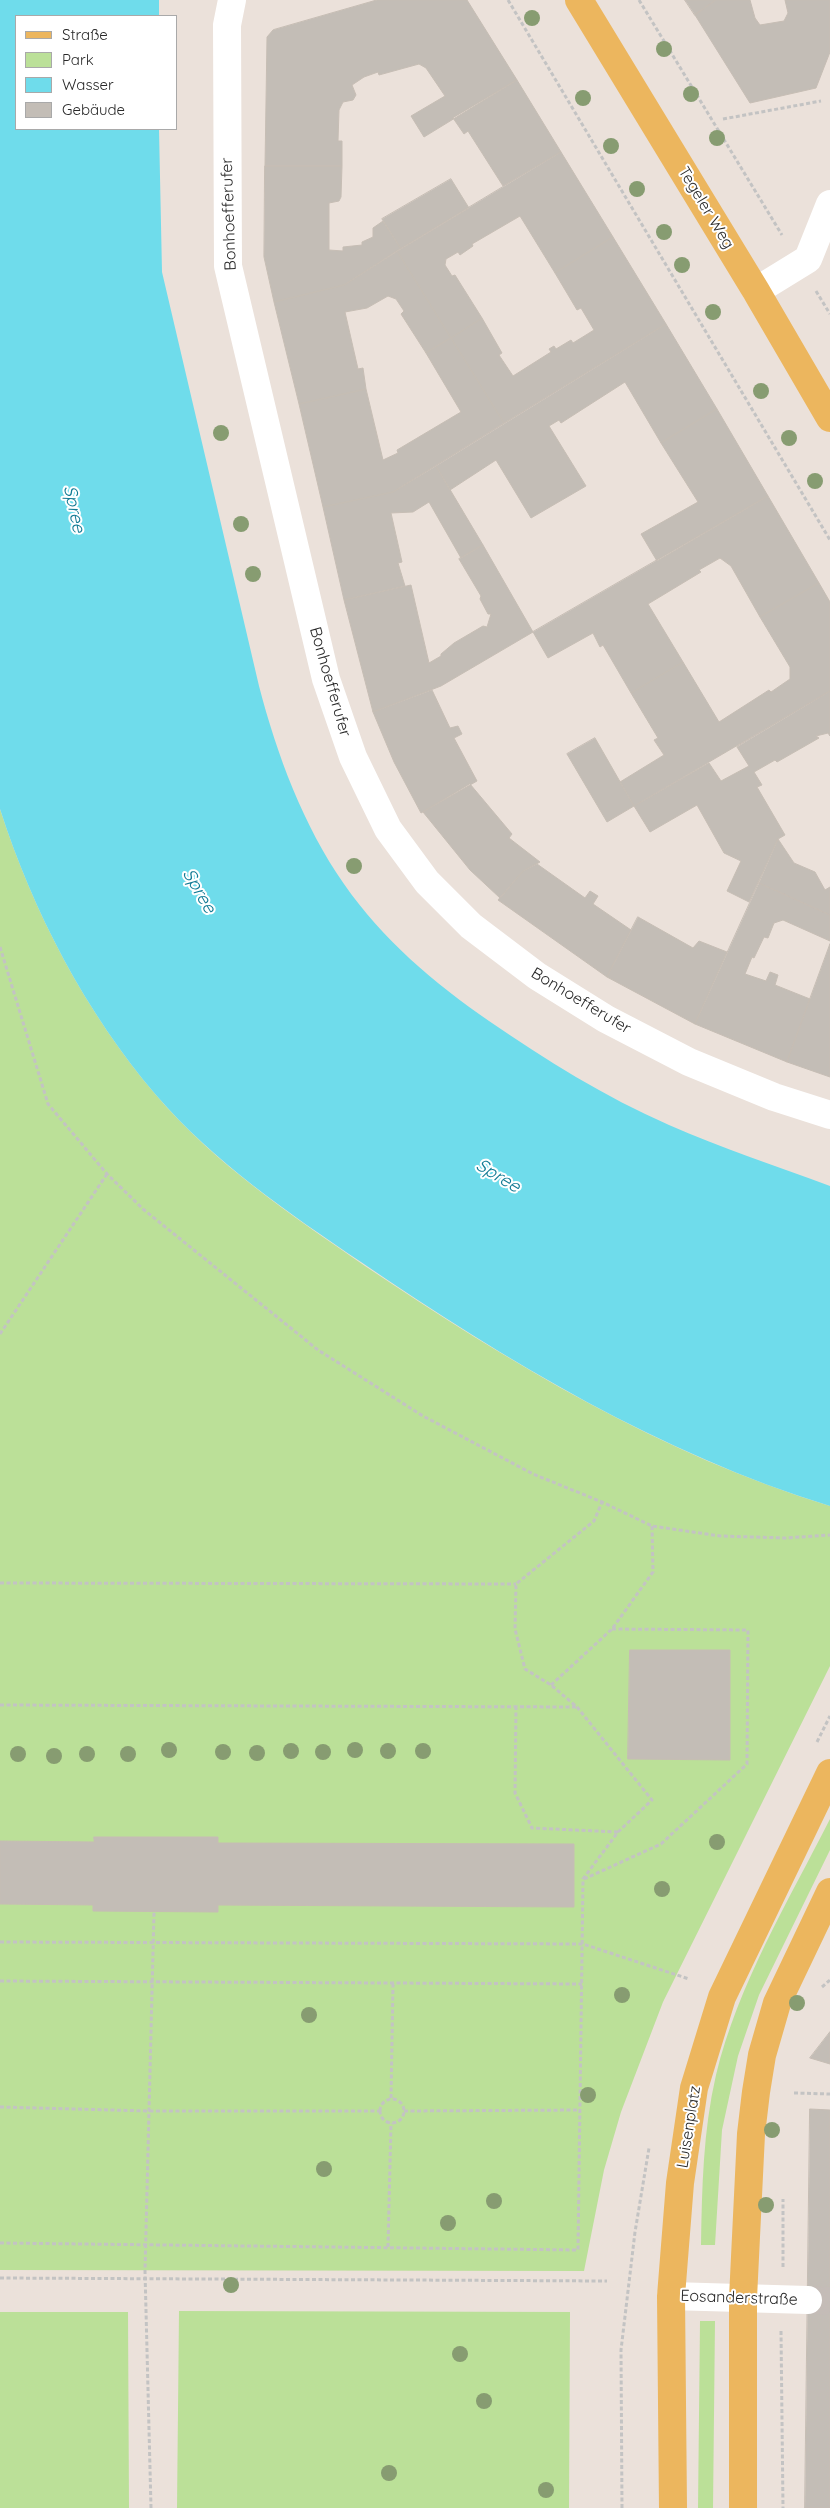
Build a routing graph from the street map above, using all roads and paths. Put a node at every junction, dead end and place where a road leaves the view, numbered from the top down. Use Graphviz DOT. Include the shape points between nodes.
graph roads {
  1 [pos="232,0"];
  2 [pos="508,0"];
  3 [pos="579,0"];
  4 [pos="639,0"];
  5 [pos="821,101"];
  6 [pos="723,119"];
  7 [pos="830,204"];
  8 [pos="774,220"];
  9 [pos="756,291"];
  10 [pos="825,306"];
  11 [pos="830,314"];
  12 [pos="830,418"];
  13 [pos="830,540"];
  14 [pos="0,947"];
  15 [pos="830,1115"];
  16 [pos="107,1174"];
  17 [pos="0,1334"];
  18 [pos="602,1502"];
  19 [pos="652,1526"];
  20 [pos="830,1535"];
  21 [pos="0,1583"];
  22 [pos="516,1584"];
  23 [pos="612,1630"];
  24 [pos="551,1685"];
  25 [pos="0,1705"];
  26 [pos="516,1706"];
  27 [pos="577,1707"];
  28 [pos="830,1773"];
  29 [pos="618,1832"];
  30 [pos="583,1879"];
  31 [pos="830,1892"];
  32 [pos="154,1912"];
  33 [pos="0,1942"];
  34 [pos="154,1943"];
  35 [pos="583,1944"];
  36 [pos="689,1979"];
  37 [pos="830,1980"];
  38 [pos="0,1981"];
  39 [pos="154,1983"];
  40 [pos="394,1984"];
  41 [pos="582,1984"];
  42 [pos="820,1989"];
  43 [pos="794,2093"];
  44 [pos="830,2094"];
  45 [pos="391,2098"];
  46 [pos="0,2107"];
  47 [pos="149,2110"];
  48 [pos="580,2110"];
  49 [pos="379,2111"];
  50 [pos="404,2111"];
  51 [pos="391,2123"];
  52 [pos="783,2193"];
  53 [pos="0,2243"];
  54 [pos="145,2243"];
  55 [pos="388,2247"];
  56 [pos="0,2278"];
  57 [pos="146,2279"];
  58 [pos="607,2281"];
  59 [pos="671,2296"];
  60 [pos="743,2298"];
  61 [pos="795,2300"];
  62 [pos="151,2508"];
  63 [pos="673,2508"];
  64 [pos="743,2508"];
  65 [pos="783,2508"];
  1 -- 15 [label="street, Bonhoefferufer" via="227,25 228,266 326,679 353,757 388,829 426,882 471,926 537,976 606,1019 689,1062 774,1097"];
  2 -- 13 [label="path"];
  3 -- 9 [label="main road, Tegeler Weg"];
  4 -- 8 [label="path"];
  5 -- 6 [label="path"];
  7 -- 9 [label="street" via="808,258"];
  9 -- 12 [label="main road, Tegeler Weg"];
  10 -- 11 [label="path"];
  14 -- 16 [label="path" via="48,1104"];
  16 -- 17 [label="path"];
  16 -- 18 [label="path" via="143,1209 318,1350 423,1416 533,1474"];
  18 -- 19 [label="path"];
  18 -- 22 [label="path" via="594,1521"];
  19 -- 20 [label="path" via="720,1536 786,1538"];
  19 -- 23 [label="path" via="653,1572"];
  21 -- 22 [label="path"];
  22 -- 24 [label="path" via="515,1629 525,1669"];
  23 -- 24 [label="path"];
  23 -- 30 [label="path" via="748,1630 747,1764 661,1844"];
  24 -- 27 [label="path"];
  25 -- 26 [label="path"];
  26 -- 27 [label="path"];
  26 -- 29 [label="path" via="515,1793 532,1828"];
  27 -- 29 [label="path" via="652,1800"];
  28 -- 59 [label="main road, Luisenplatz" via="722,1997 707,2039 694,2088 680,2183"];
  29 -- 30 [label="path"];
  30 -- 35 [label="path"];
  31 -- 60 [label="main road" via="777,2002 762,2055 751,2134"];
  32 -- 34 [label="path"];
  33 -- 34 [label="path"];
  34 -- 35 [label="path"];
  34 -- 39 [label="path"];
  35 -- 36 [label="path"];
  35 -- 41 [label="path"];
  37 -- 42 [label="path"];
  38 -- 39 [label="path"];
  39 -- 40 [label="path"];
  39 -- 47 [label="path"];
  40 -- 41 [label="path"];
  40 -- 45 [label="path"];
  41 -- 48 [label="path"];
  43 -- 44 [label="path"];
  45 -- 49 [label="path" via="383,2102"];
  45 -- 50 [label="path" via="401,2102"];
  46 -- 47 [label="path"];
  47 -- 49 [label="path"];
  47 -- 54 [label="path"];
  48 -- 50 [label="path"];
  48 -- 55 [label="path" via="578,2250"];
  49 -- 51 [label="path" via="382,2119"];
  50 -- 51 [label="path" via="401,2120"];
  51 -- 55 [label="path"];
  52 -- 61 [label="path"];
  53 -- 54 [label="path"];
  54 -- 55 [label="path"];
  54 -- 57 [label="path"];
  56 -- 57 [label="path"];
  57 -- 58 [label="path"];
  57 -- 62 [label="path"];
  59 -- 60 [label="street, Eosanderstraße"];
  59 -- 63 [label="main road, Luisenplatz"];
  60 -- 61 [label="street, Eosanderstraße"];
  60 -- 64 [label="main road"];
  61 -- 65 [label="path" via="781,2355"];
}
